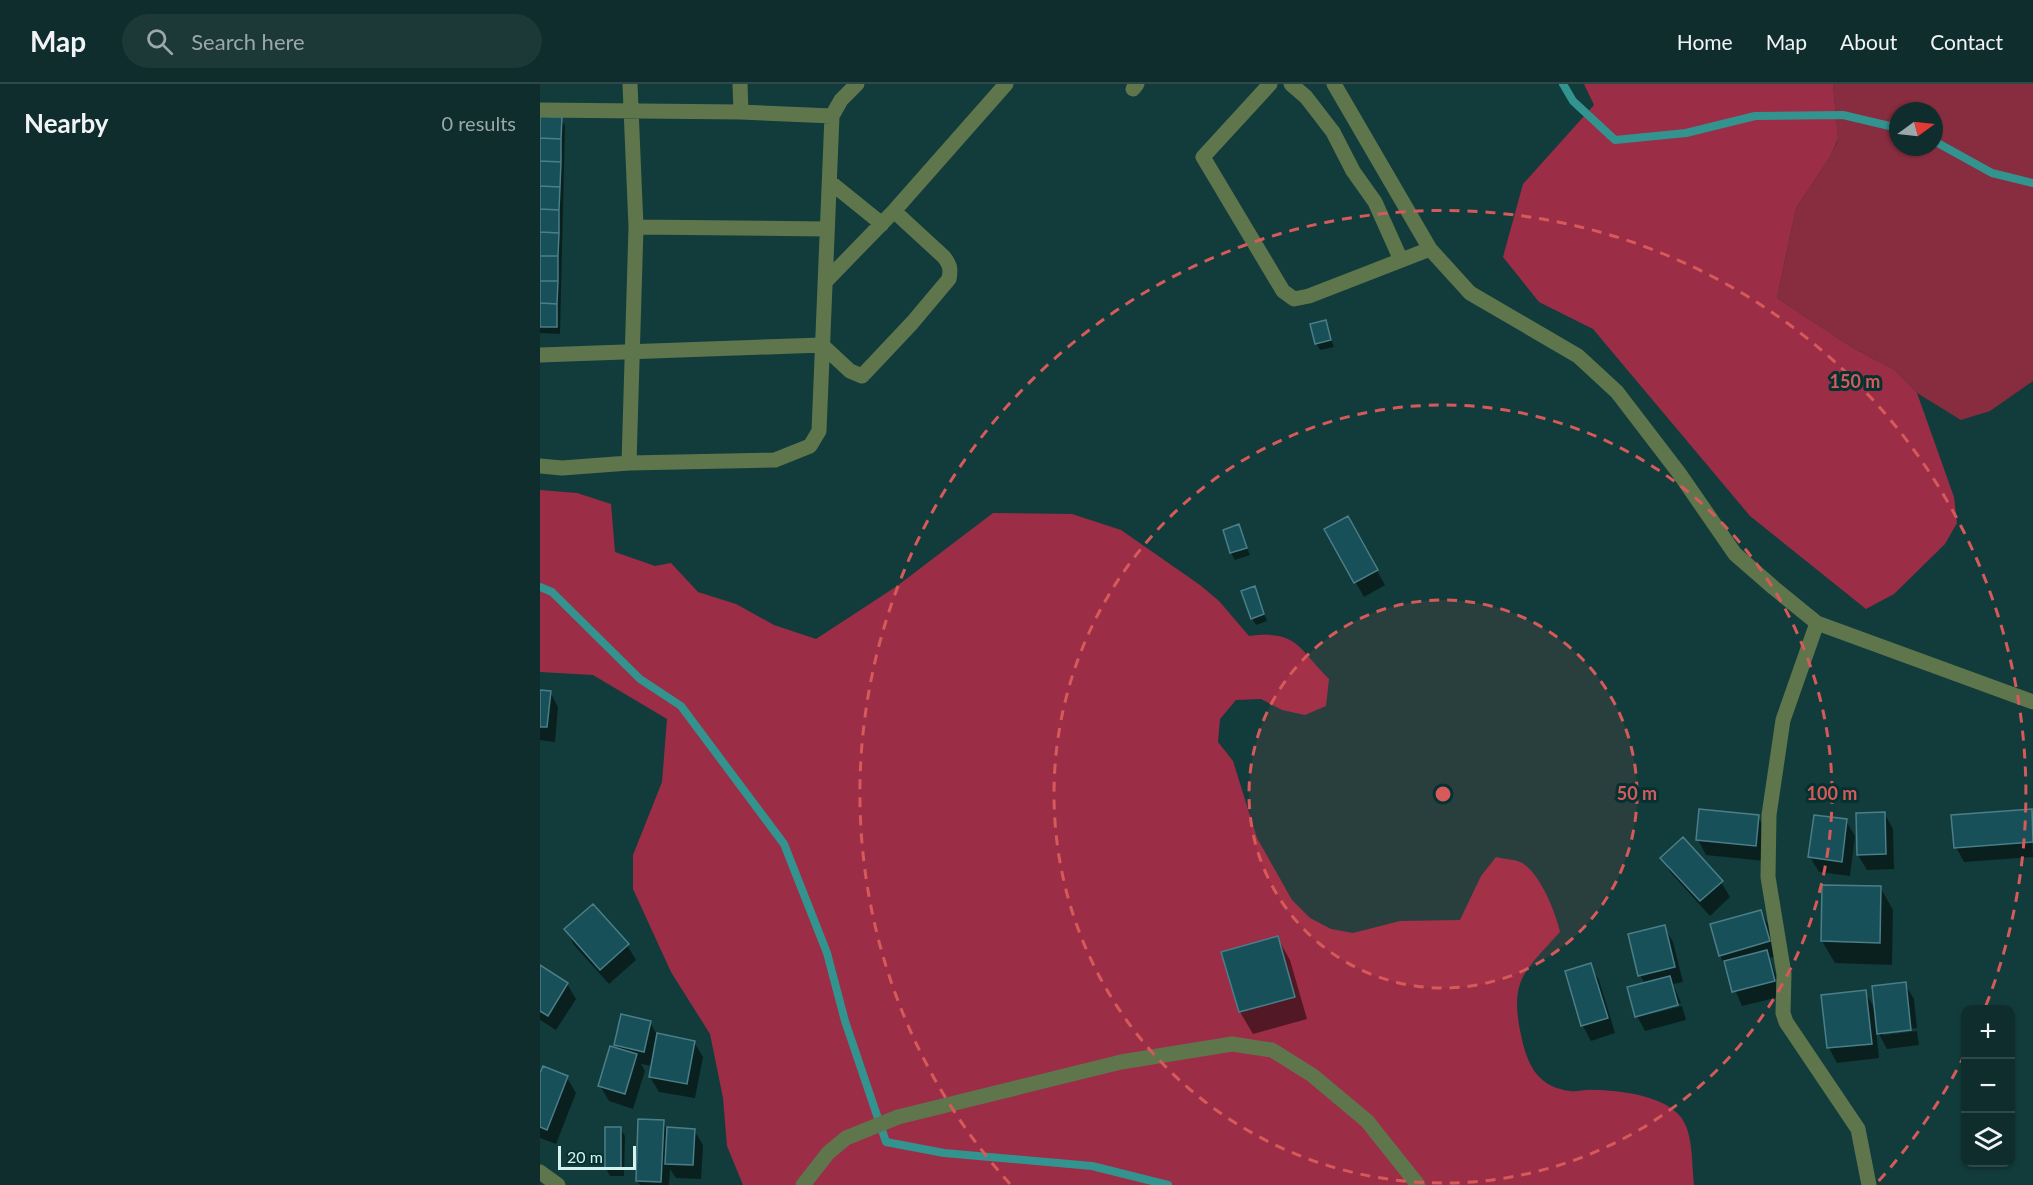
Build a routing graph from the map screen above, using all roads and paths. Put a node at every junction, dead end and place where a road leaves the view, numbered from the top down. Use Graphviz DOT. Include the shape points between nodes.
graph roads {
  1 [pos="630,84"];
  2 [pos="740,84"];
  3 [pos="857,84"];
  4 [pos="1006,84"];
  5 [pos="1270,84"];
  6 [pos="1292,84"];
  7 [pos="1334,84"];
  8 [pos="540,110"];
  9 [pos="632,111"];
  10 [pos="741,112"];
  11 [pos="832,117"];
  12 [pos="830,182"];
  13 [pos="894,212"];
  14 [pos="882,224"];
  15 [pos="636,227"];
  16 [pos="826,229"];
  17 [pos="1430,249"];
  18 [pos="1401,260"];
  19 [pos="826,281"];
  20 [pos="822,345"];
  21 [pos="631,351"];
  22 [pos="540,355"];
  23 [pos="629,463"];
  24 [pos="540,466"];
  25 [pos="1817,623"];
  26 [pos="2033,702"];
  27 [pos="540,1172"];
  28 [pos="558,1185"];
  29 [pos="803,1185"];
  30 [pos="1418,1185"];
  31 [pos="1869,1185"];
  1 -- 9 [label="street"];
  2 -- 10 [label="street"];
  3 -- 11 [label="street" via="841,100"];
  4 -- 13 [label="street"];
  5 -- 18 [label="street" via="1203,157 1283,291 1294,298 1309,296"];
  6 -- 18 [label="street" via="1334,132 1353,171 1375,202"];
  7 -- 17 [label="street"];
  8 -- 9 [label="street"];
  9 -- 10 [label="street"];
  9 -- 15 [label="street"];
  10 -- 11 [label="street"];
  11 -- 12 [label="street"];
  12 -- 14 [label="street"];
  12 -- 16 [label="street"];
  13 -- 14 [label="street"];
  13 -- 20 [label="street" via="950,265 949,279 862,376 850,371"];
  14 -- 19 [label="street"];
  15 -- 16 [label="street"];
  15 -- 21 [label="street"];
  16 -- 19 [label="street"];
  17 -- 18 [label="street"];
  17 -- 25 [label="street" via="1470,293 1578,356 1617,392 1735,554"];
  19 -- 20 [label="street"];
  20 -- 21 [label="street"];
  20 -- 23 [label="street" via="819,431 810,446 775,460"];
  21 -- 22 [label="street"];
  21 -- 23 [label="street"];
  23 -- 24 [label="street"];
  25 -- 26 [label="street"];
  25 -- 31 [label="street" via="1783,720 1769,815 1768,877 1784,974 1783,1013 1858,1129"];
  27 -- 28 [label="street"];
  29 -- 30 [label="street" via="828,1153 846,1138 898,1117 1121,1062 1232,1044 1272,1050 1312,1075 1367,1121"];
}
